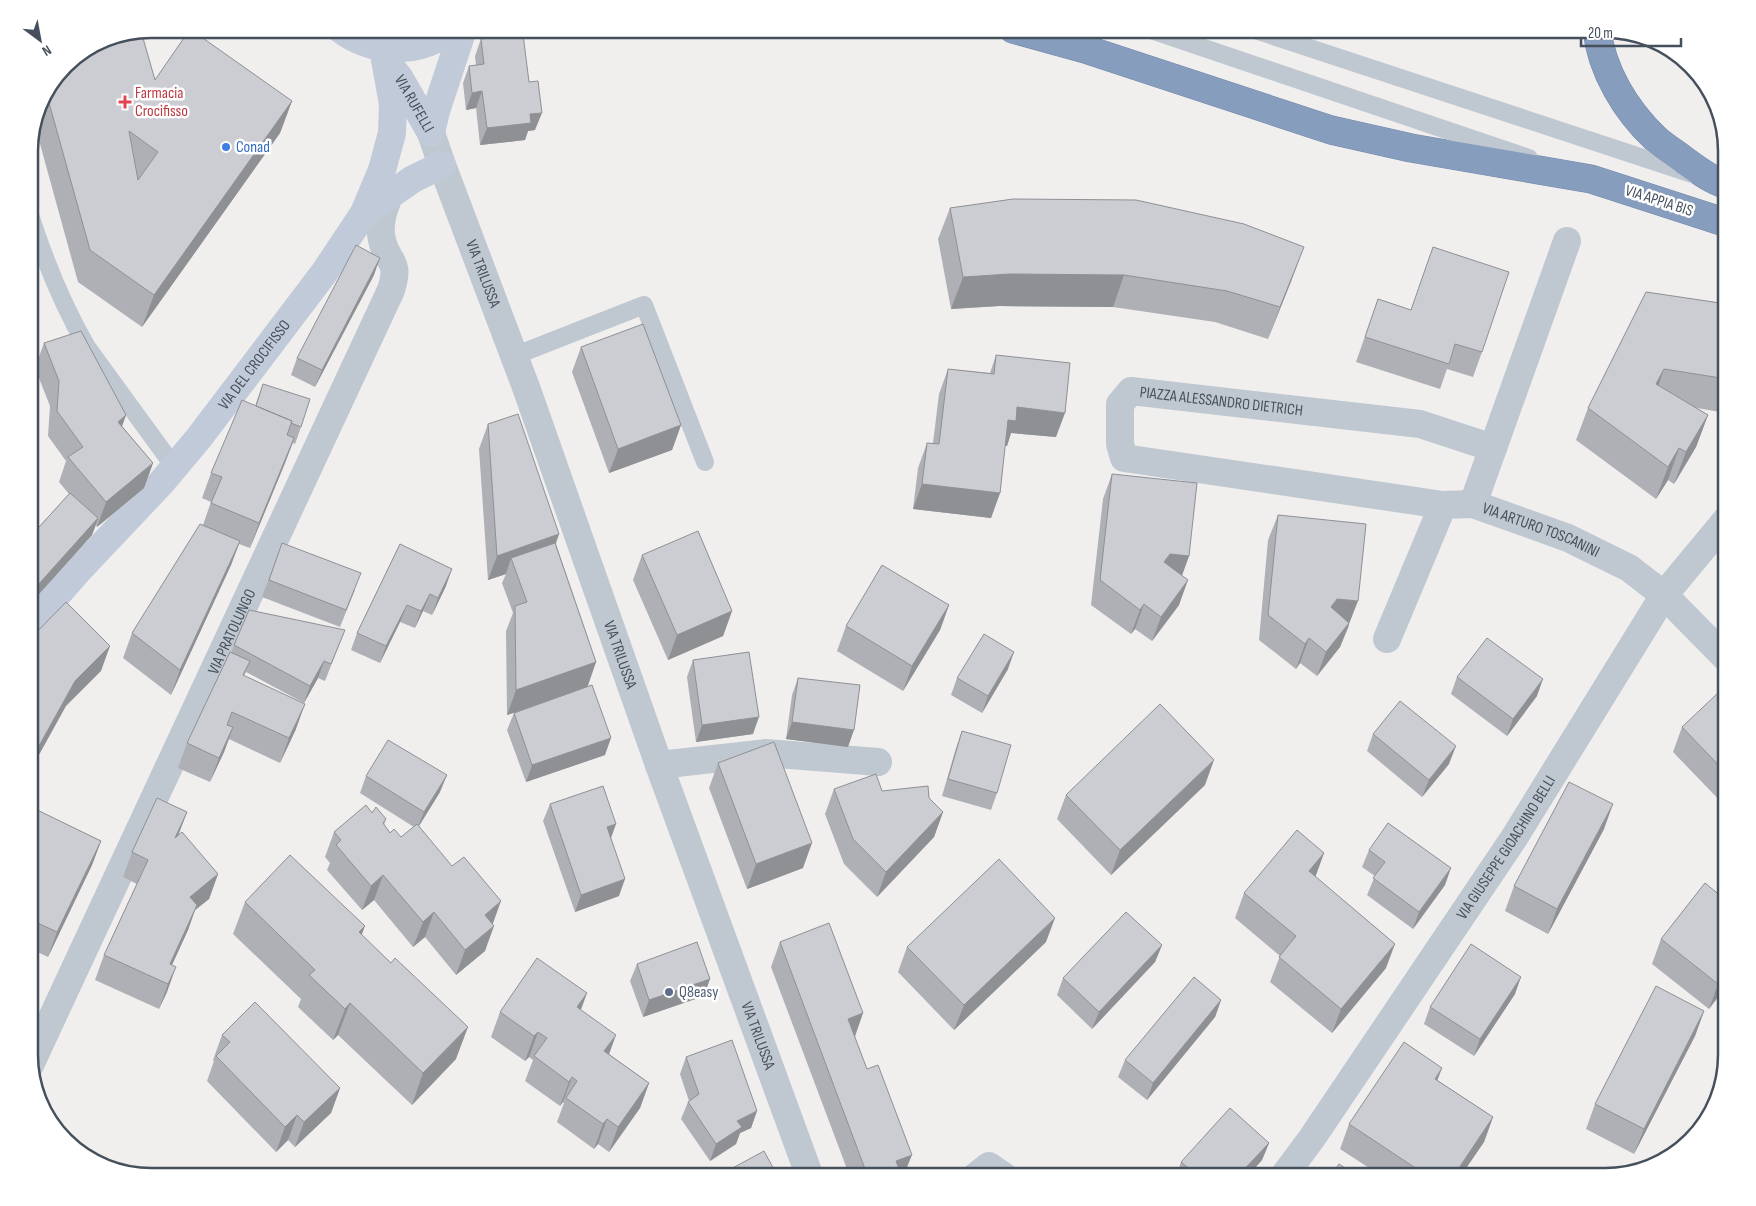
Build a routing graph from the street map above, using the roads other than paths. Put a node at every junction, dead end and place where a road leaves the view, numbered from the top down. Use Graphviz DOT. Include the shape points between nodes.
graph roads {
  1 [pos="354,38"];
  2 [pos="358,38"];
  3 [pos="437,38"];
  4 [pos="460,38"];
  5 [pos="1045,38"];
  6 [pos="1175,38"];
  7 [pos="1279,38"];
  8 [pos="1598,38"];
  9 [pos="385,60"];
  10 [pos="431,133"];
  11 [pos="442,164"];
  12 [pos="1591,179"];
  13 [pos="1718,181"];
  14 [pos="1718,182"];
  15 [pos="390,194"];
  16 [pos="364,213"];
  17 [pos="1718,220"];
  18 [pos="38,239"];
  19 [pos="1567,241"];
  20 [pos="514,356"];
  21 [pos="1493,448"];
  22 [pos="705,462"];
  23 [pos="175,468"];
  24 [pos="1474,504"];
  25 [pos="1444,505"];
  26 [pos="1718,530"];
  27 [pos="1664,595"];
  28 [pos="38,617"];
  29 [pos="1387,639"];
  30 [pos="1718,650"];
  31 [pos="878,762"];
  32 [pos="659,765"];
  33 [pos="39,1020"];
  34 [pos="807,1168"];
  35 [pos="1290,1168"];
  1 -- 9 [label="street, VIA RUFELLI"];
  2 -- 3 [label="street" via="389,49 418,46"];
  4 -- 10 [label="street, VIA RUFELLI"];
  5 -- 12 [label="highway, VIA APPIA BIS" via="1359,138"];
  6 -- 12 [label="lane"];
  7 -- 14 [label="lane"];
  8 -- 13 [label="highway" via="1601,53 1629,108 1657,140"];
  9 -- 10 [label="street, VIA RUFELLI" via="399,77"];
  9 -- 16 [label="street, VIA DEL CROCIFISSO" via="393,104 392,133 382,170"];
  10 -- 11 [label="street, VIA TRILUSSA"];
  11 -- 15 [label="street"];
  11 -- 20 [label="street, VIA TRILUSSA"];
  12 -- 17 [label="highway, VIA APPIA BIS"];
  15 -- 16 [label="street"];
  15 -- 33 [label="street, VIA PRATOLUNGO" via="381,228 382,240 396,270 391,290"];
  16 -- 23 [label="street, VIA DEL CROCIFISSO" via="324,273"];
  18 -- 23 [label="lane" via="61,300 87,347"];
  19 -- 21 [label="street, VIA ARTURO TOSCANINI"];
  20 -- 22 [label="lane" via="644,305"];
  20 -- 32 [label="street, VIA TRILUSSA"];
  21 -- 24 [label="street, VIA ARTURO TOSCANINI"];
  21 -- 25 [label="street, PIAZZA ALESSANDRO DIETRICH" via="1420,424 1130,391 1120,404 1120,444 1124,458"];
  23 -- 28 [label="street, VIA DEL CROCIFISSO"];
  24 -- 25 [label="street, PIAZZA ALESSANDRO DIETRICH"];
  24 -- 27 [label="street, VIA ARTURO TOSCANINI" via="1568,538 1629,568"];
  25 -- 29 [label="street"];
  26 -- 27 [label="street, VIA GIUSEPPE GIOACHINO BELLI"];
  27 -- 30 [label="street, VIA ARTURO TOSCANINI"];
  27 -- 35 [label="street, VIA GIUSEPPE GIOACHINO BELLI" via="1514,838"];
  31 -- 32 [label="street" via="766,752"];
  32 -- 34 [label="street, VIA TRILUSSA"];
}
